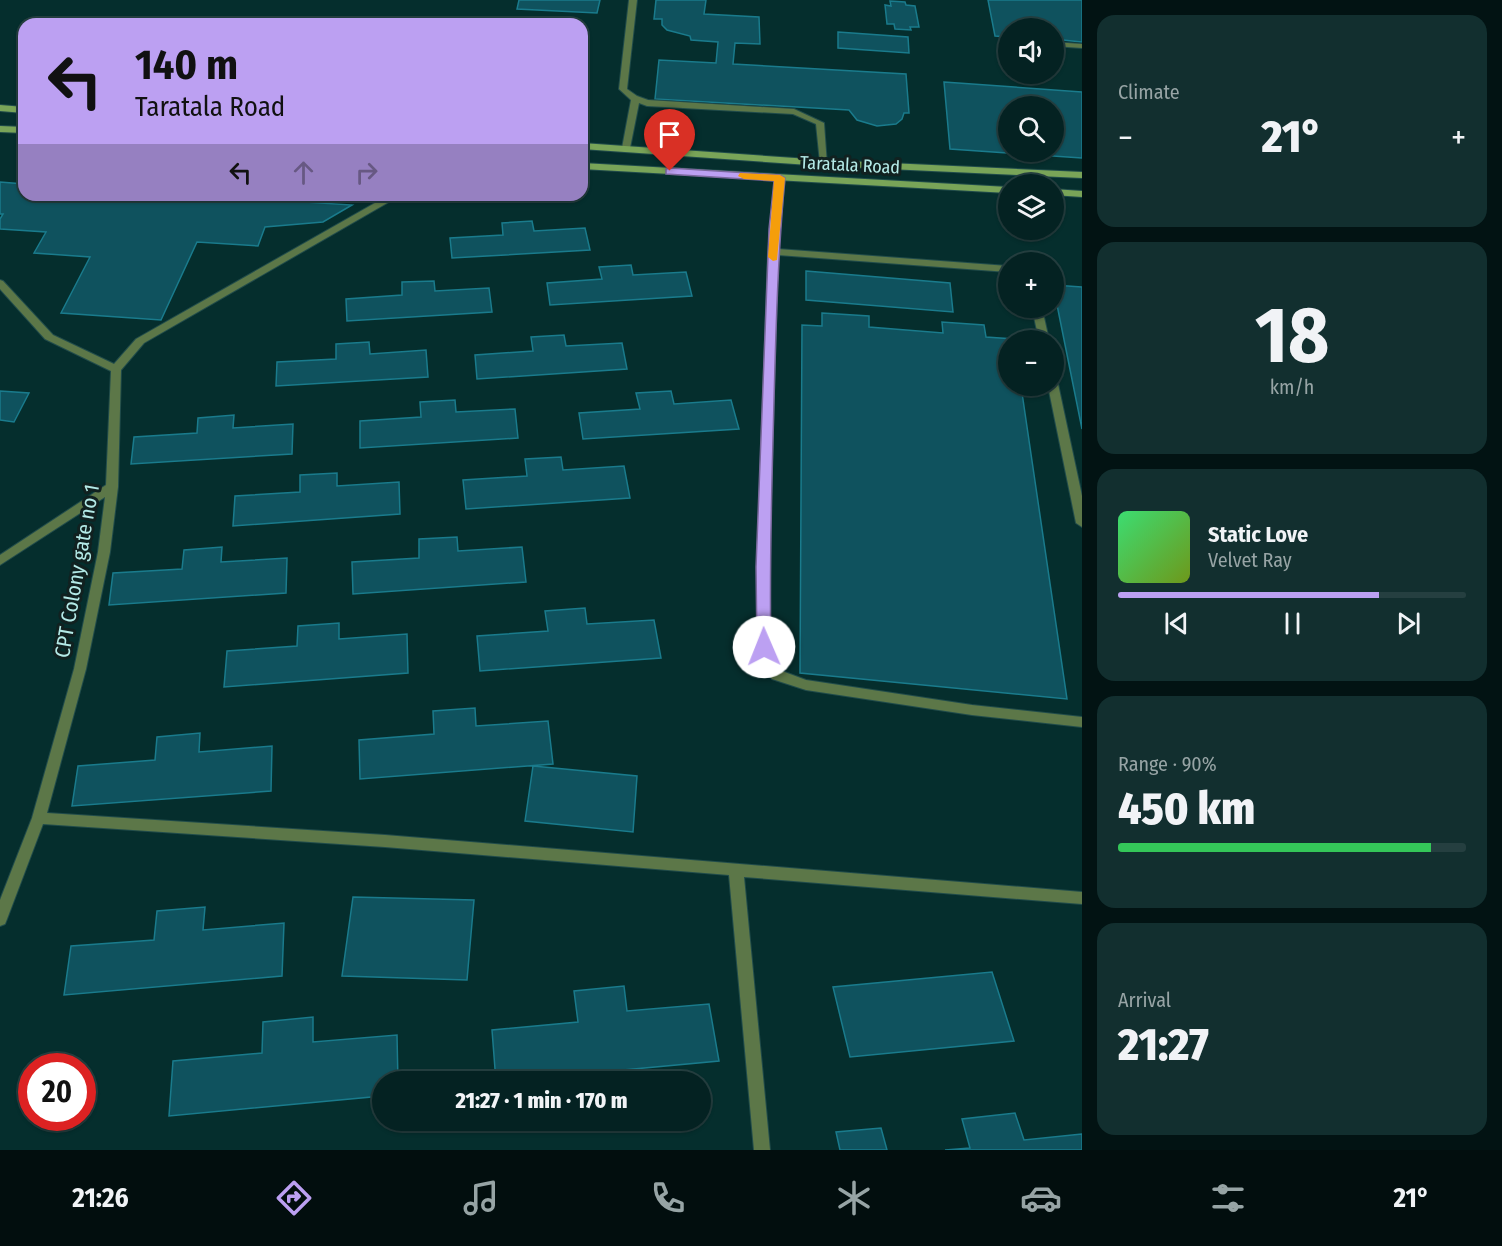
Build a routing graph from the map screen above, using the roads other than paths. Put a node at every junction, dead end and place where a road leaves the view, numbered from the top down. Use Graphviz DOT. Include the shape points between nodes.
graph roads {
  1 [pos="633,0"];
  2 [pos="1064,45"];
  3 [pos="1082,46"];
  4 [pos="635,100"];
  5 [pos="0,108"];
  6 [pos="18,110"];
  7 [pos="0,129"];
  8 [pos="18,130"];
  9 [pos="588,146"];
  10 [pos="626,148"];
  11 [pos="824,163"];
  12 [pos="588,166"];
  13 [pos="1082,175"];
  14 [pos="780,178"];
  15 [pos="998,189"];
  16 [pos="1064,193"];
  17 [pos="1082,194"];
  18 [pos="385,201"];
  19 [pos="773,252"];
  20 [pos="998,268"];
  21 [pos="0,283"];
  22 [pos="116,369"];
  23 [pos="1056,396"];
  24 [pos="112,487"];
  25 [pos="1082,523"];
  26 [pos="0,561"];
  27 [pos="1082,722"];
  28 [pos="39,818"];
  29 [pos="736,868"];
  30 [pos="1082,898"];
  31 [pos="0,920"];
  32 [pos="762,1150"];
  1 -- 4 [label="street" via="623,89"];
  2 -- 3 [label="street"];
  4 -- 10 [label="street"];
  4 -- 11 [label="street" via="806,115 820,123"];
  5 -- 6 [label="main road"];
  7 -- 8 [label="main road"];
  9 -- 10 [label="main road"];
  10 -- 11 [label="main road"];
  11 -- 13 [label="main road"];
  12 -- 14 [label="main road, Taratala Road"];
  14 -- 15 [label="main road, Taratala Road"];
  14 -- 19 [label="street"];
  16 -- 17 [label="main road"];
  18 -- 22 [label="street" via="140,341"];
  19 -- 20 [label="street"];
  19 -- 27 [label="street" via="763,567 767,662 777,675 807,685"];
  21 -- 22 [label="street" via="50,337"];
  22 -- 24 [label="street, CPT Colony gate no 1"];
  23 -- 25 [label="street"];
  24 -- 26 [label="street"];
  24 -- 28 [label="street, CPT Colony gate no 1" via="104,552 80,669"];
  28 -- 29 [label="street"];
  28 -- 31 [label="street, CPT Colony gate no 1"];
  29 -- 30 [label="street"];
  29 -- 32 [label="street"];
}
